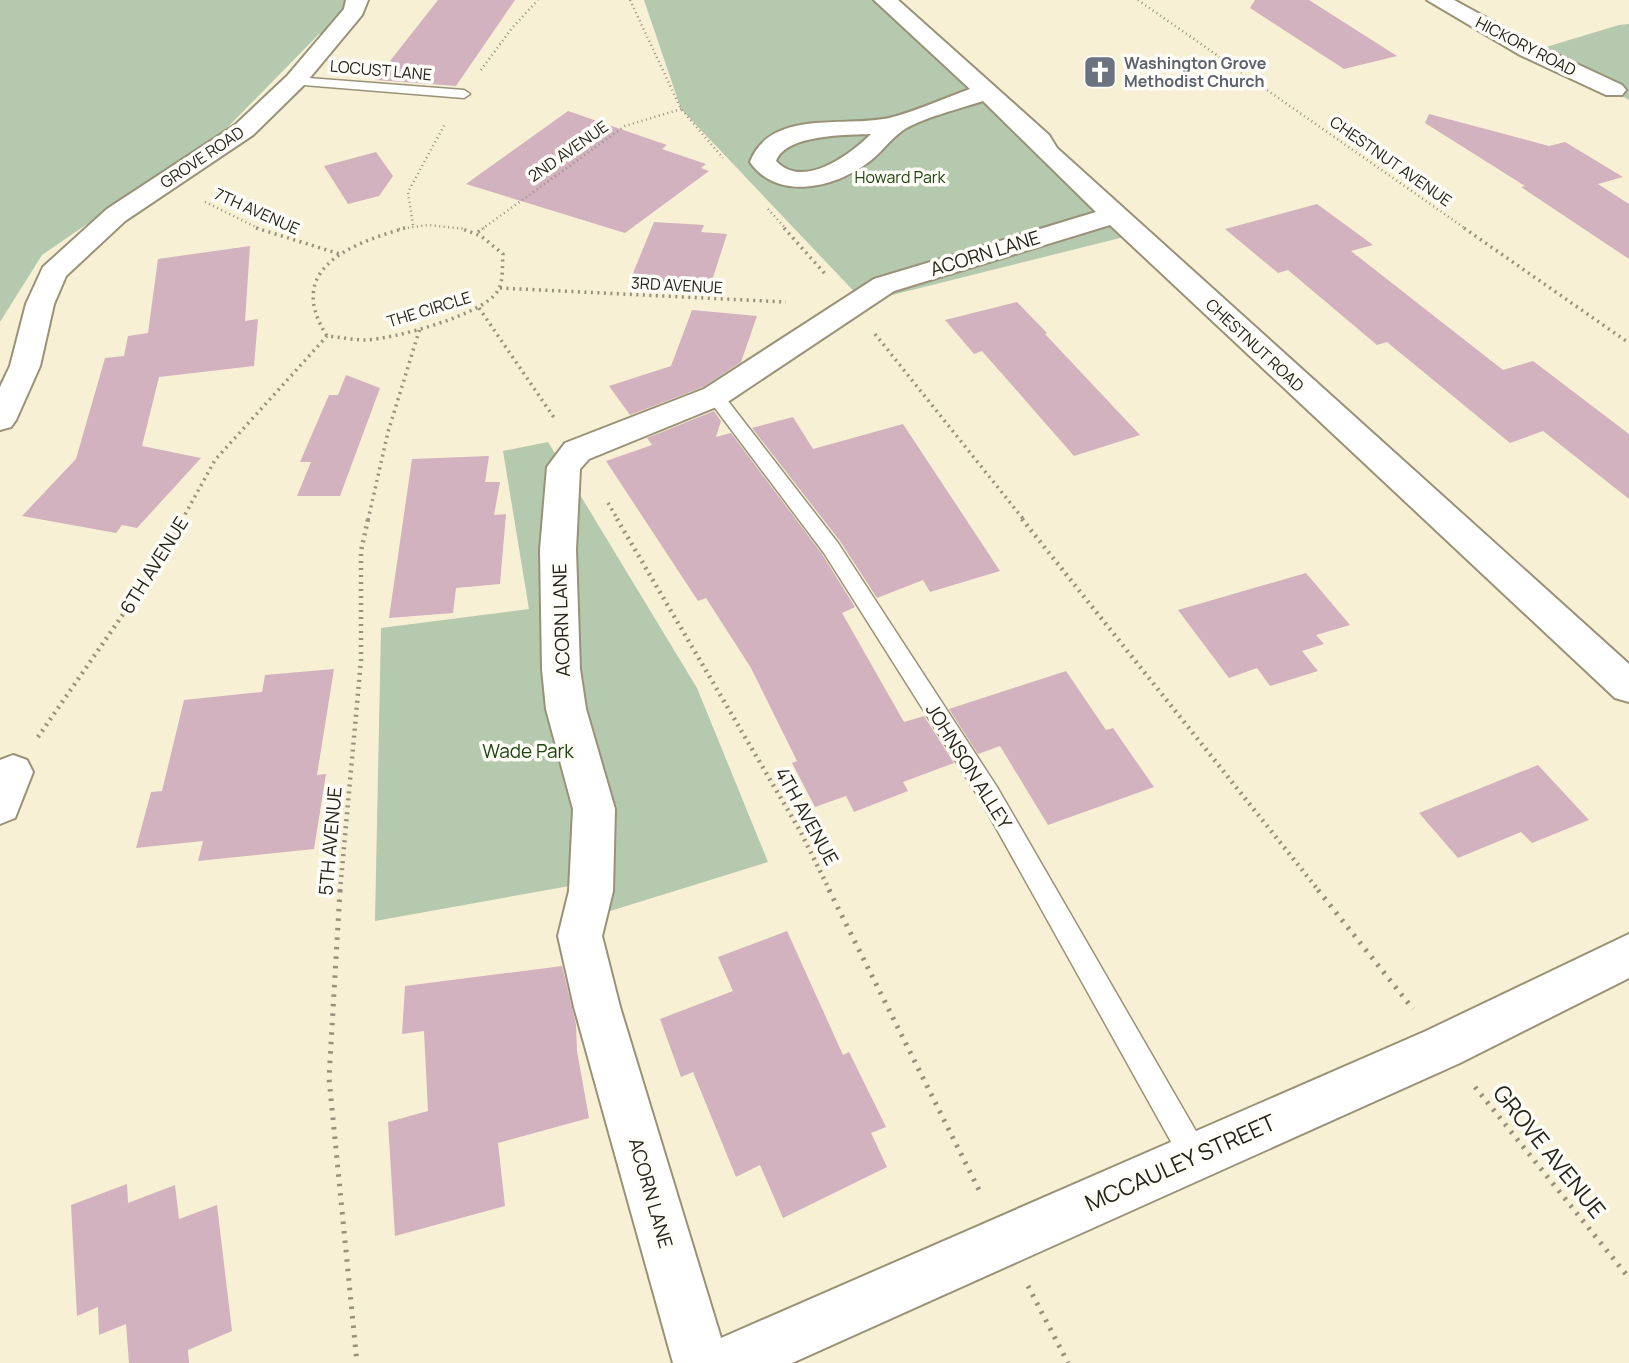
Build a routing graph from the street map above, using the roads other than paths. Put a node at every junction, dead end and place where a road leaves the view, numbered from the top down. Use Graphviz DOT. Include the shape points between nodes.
graph roads {
  1 [pos="357,0"];
  2 [pos="885,0"];
  3 [pos="1438,0"];
  4 [pos="295,80"];
  5 [pos="1614,90"];
  6 [pos="984,92"];
  7 [pos="464,94"];
  8 [pos="894,125"];
  9 [pos="1115,215"];
  10 [pos="40,304"];
  11 [pos="0,358"];
  12 [pos="715,396"];
  13 [pos="0,420"];
  14 [pos="1629,687"];
  15 [pos="1629,956"];
  16 [pos="1194,1154"];
  17 [pos="701,1363"];
  18 [pos="728,1363"];
  1 -- 4 [label="street, GROVE ROAD" via="354,10"];
  2 -- 6 [label="street, CHESTNUT ROAD"];
  3 -- 5 [label="street, HICKORY ROAD" via="1528,50"];
  4 -- 7 [label="lane, LOCUST LANE"];
  4 -- 10 [label="street, GROVE ROAD" via="244,130 116,215 85,242 53,273"];
  6 -- 8 [label="street"];
  6 -- 9 [label="street, CHESTNUT ROAD"];
  9 -- 12 [label="street, ACORN LANE" via="884,285"];
  9 -- 14 [label="street, CHESTNUT ROAD"];
  10 -- 11 [label="street, GROVE ROAD"];
  10 -- 13 [label="street, GROVE ROAD" via="25,366"];
  12 -- 16 [label="lane, JOHNSON ALLEY" via="831,548 989,794"];
  12 -- 17 [label="street, ACORN LANE" via="577,451 564,467 558,550 566,709 594,809 591,891 580,936"];
  15 -- 16 [label="street, MCCAULEY STREET" via="1443,1047"];
  16 -- 18 [label="street, MCCAULEY STREET"];
}
